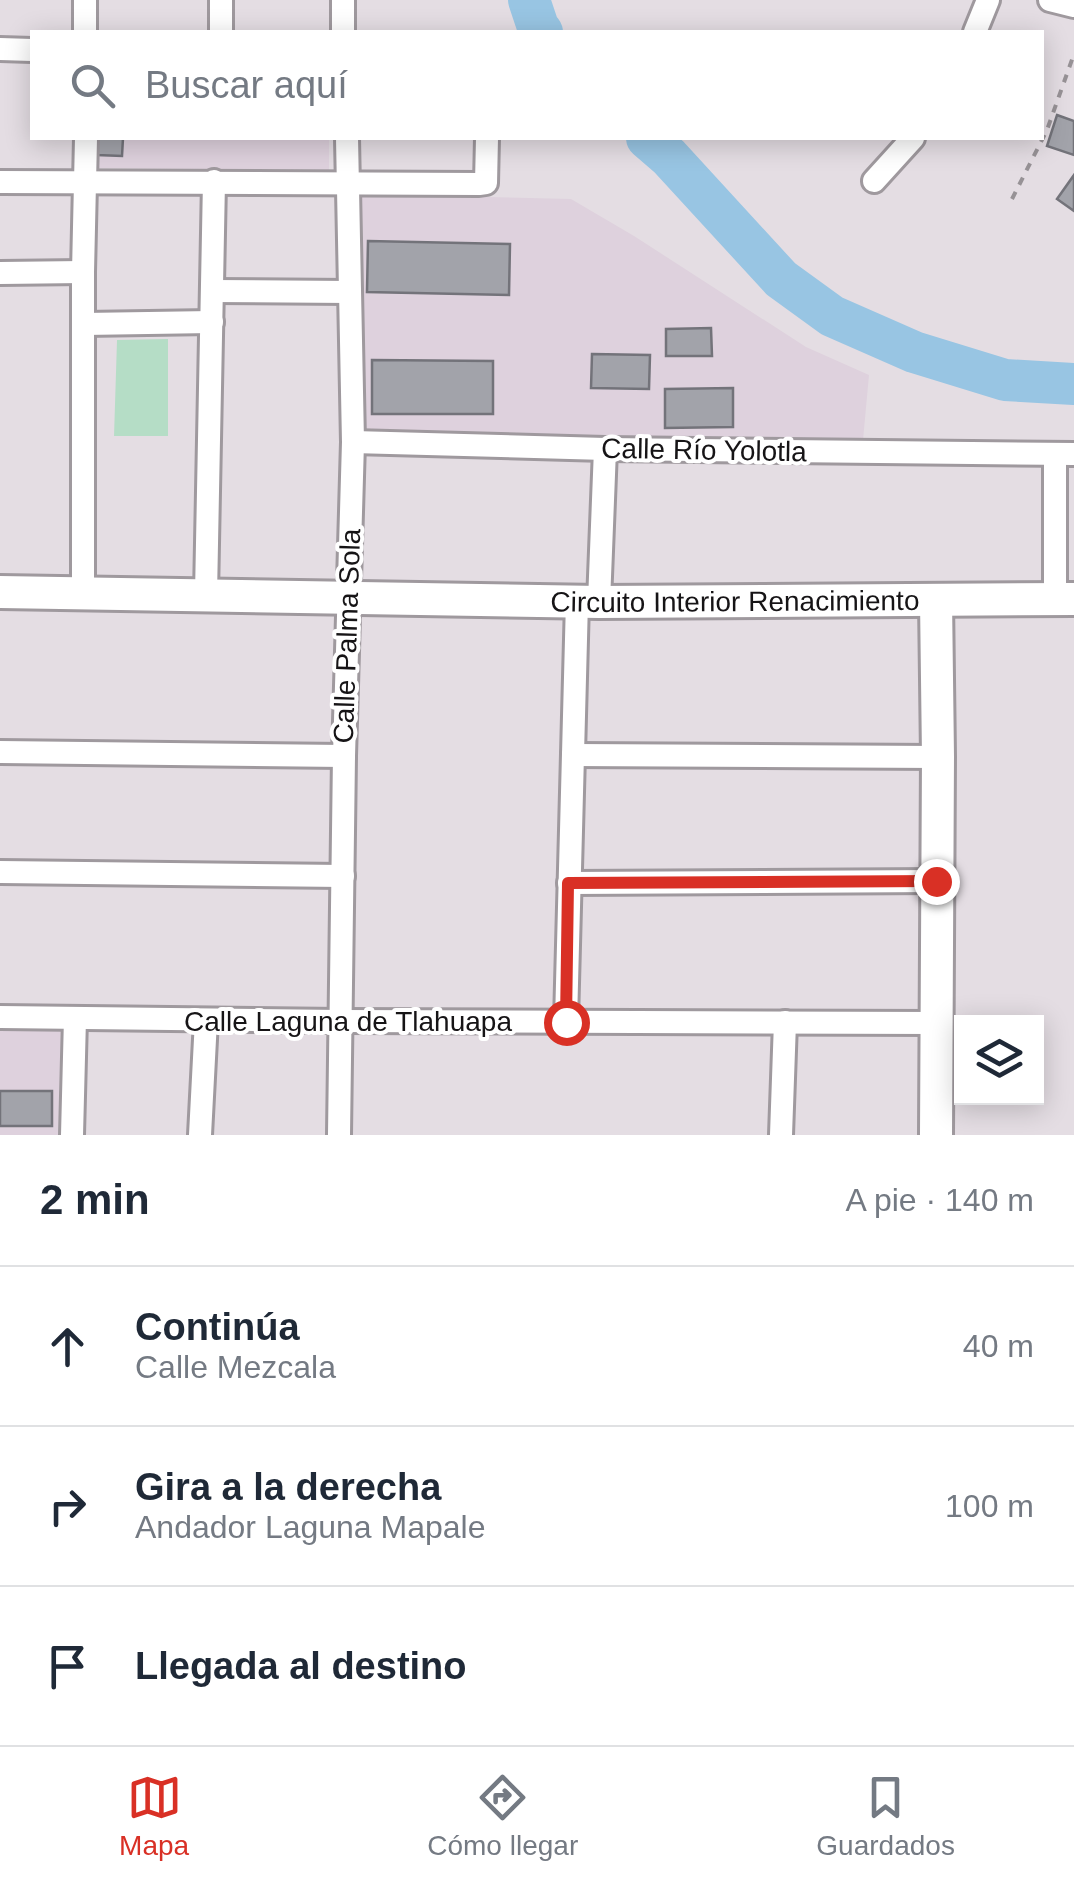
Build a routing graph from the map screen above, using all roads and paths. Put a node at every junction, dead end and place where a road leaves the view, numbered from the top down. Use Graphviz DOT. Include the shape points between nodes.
graph roads {
  1 [pos="85,0"];
  2 [pos="221,0"];
  3 [pos="343,0"];
  4 [pos="988,0"];
  5 [pos="1050,0"];
  6 [pos="1074,6"];
  7 [pos="85,30"];
  8 [pos="221,30"];
  9 [pos="343,30"];
  10 [pos="977,30"];
  11 [pos="0,49"];
  12 [pos="30,50"];
  13 [pos="1074,54"];
  14 [pos="1044,136"];
  15 [pos="86,140"];
  16 [pos="347,140"];
  17 [pos="487,140"];
  18 [pos="911,140"];
  19 [pos="1042,140"];
  20 [pos="214,181"];
  21 [pos="874,181"];
  22 [pos="0,182"];
  23 [pos="86,182"];
  24 [pos="349,182"];
  25 [pos="1012,199"];
  26 [pos="83,272"];
  27 [pos="0,273"];
  28 [pos="212,291"];
  29 [pos="350,292"];
  30 [pos="212,322"];
  31 [pos="84,324"];
  32 [pos="353,442"];
  33 [pos="604,449"];
  34 [pos="1065,454"];
  35 [pos="0,592"];
  36 [pos="83,593"];
  37 [pos="206,595"];
  38 [pos="348,596"];
  39 [pos="1065,599"];
  40 [pos="936,600"];
  41 [pos="588,602"];
  42 [pos="0,752"];
  43 [pos="573,755"];
  44 [pos="344,756"];
  45 [pos="938,758"];
  46 [pos="0,872"];
  47 [pos="343,876"];
  48 [pos="936,881"];
  49 [pos="568,883"];
  50 [pos="0,1017"];
  51 [pos="74,1018"];
  52 [pos="206,1020"];
  53 [pos="340,1022"];
  54 [pos="566,1022"];
  55 [pos="784,1022"];
  56 [pos="936,1023"];
  57 [pos="72,1135"];
  58 [pos="200,1135"];
  59 [pos="340,1135"];
  60 [pos="781,1135"];
  61 [pos="936,1135"];
  1 -- 7 [label="street"];
  2 -- 8 [label="street"];
  3 -- 9 [label="street"];
  4 -- 10 [label="street"];
  5 -- 6 [label="street"];
  11 -- 12 [label="street"];
  13 -- 14 [label="path"];
  15 -- 23 [label="street"];
  16 -- 24 [label="street, Calle Palma Sola"];
  17 -- 24 [label="street" via="486,183"];
  18 -- 21 [label="street"];
  19 -- 25 [label="path"];
  20 -- 23 [label="street"];
  20 -- 24 [label="street"];
  20 -- 28 [label="street"];
  22 -- 23 [label="street"];
  23 -- 26 [label="street"];
  24 -- 29 [label="street, Calle Palma Sola"];
  26 -- 27 [label="street"];
  26 -- 31 [label="street"];
  28 -- 29 [label="street"];
  28 -- 30 [label="street"];
  29 -- 32 [label="street, Calle Palma Sola"];
  30 -- 31 [label="street"];
  30 -- 37 [label="street"];
  31 -- 36 [label="street"];
  32 -- 33 [label="street, Calle Río Yolotla"];
  32 -- 38 [label="street, Calle Palma Sola"];
  33 -- 34 [label="street, Calle Río Yolotla"];
  33 -- 41 [label="street"];
  34 -- 39 [label="street"];
  35 -- 36 [label="main road, Circuito Interior Renacimiento"];
  36 -- 37 [label="main road, Circuito Interior Renacimiento"];
  37 -- 38 [label="main road, Circuito Interior Renacimiento"];
  38 -- 41 [label="main road, Circuito Interior Renacimiento"];
  38 -- 44 [label="street, Calle Palma Sola"];
  39 -- 40 [label="main road"];
  40 -- 41 [label="main road, Circuito Interior Renacimiento"];
  40 -- 45 [label="main road, Circuito Interior Renacimiento"];
  41 -- 43 [label="street"];
  42 -- 44 [label="street"];
  43 -- 45 [label="street"];
  43 -- 49 [label="street"];
  44 -- 47 [label="street, Calle Palma Sola"];
  45 -- 48 [label="main road, Circuito Interior Renacimiento"];
  46 -- 47 [label="street"];
  47 -- 53 [label="street, Calle Palma Sola"];
  48 -- 49 [label="street"];
  48 -- 56 [label="main road, Circuito Interior Renacimiento"];
  49 -- 54 [label="street"];
  50 -- 51 [label="street, Calle Laguna de Tlahuapa"];
  51 -- 52 [label="street, Calle Laguna de Tlahuapa"];
  51 -- 57 [label="street"];
  52 -- 53 [label="street, Calle Laguna de Tlahuapa"];
  52 -- 58 [label="street"];
  53 -- 54 [label="street, Calle Laguna de Tlahuapa"];
  53 -- 59 [label="street, Calle Palma Sola"];
  54 -- 55 [label="street, Calle Laguna de Tlahuapa"];
  55 -- 56 [label="street, Calle Laguna de Tlahuapa"];
  55 -- 60 [label="street"];
  56 -- 61 [label="main road, Circuito Interior Renacimiento"];
}
